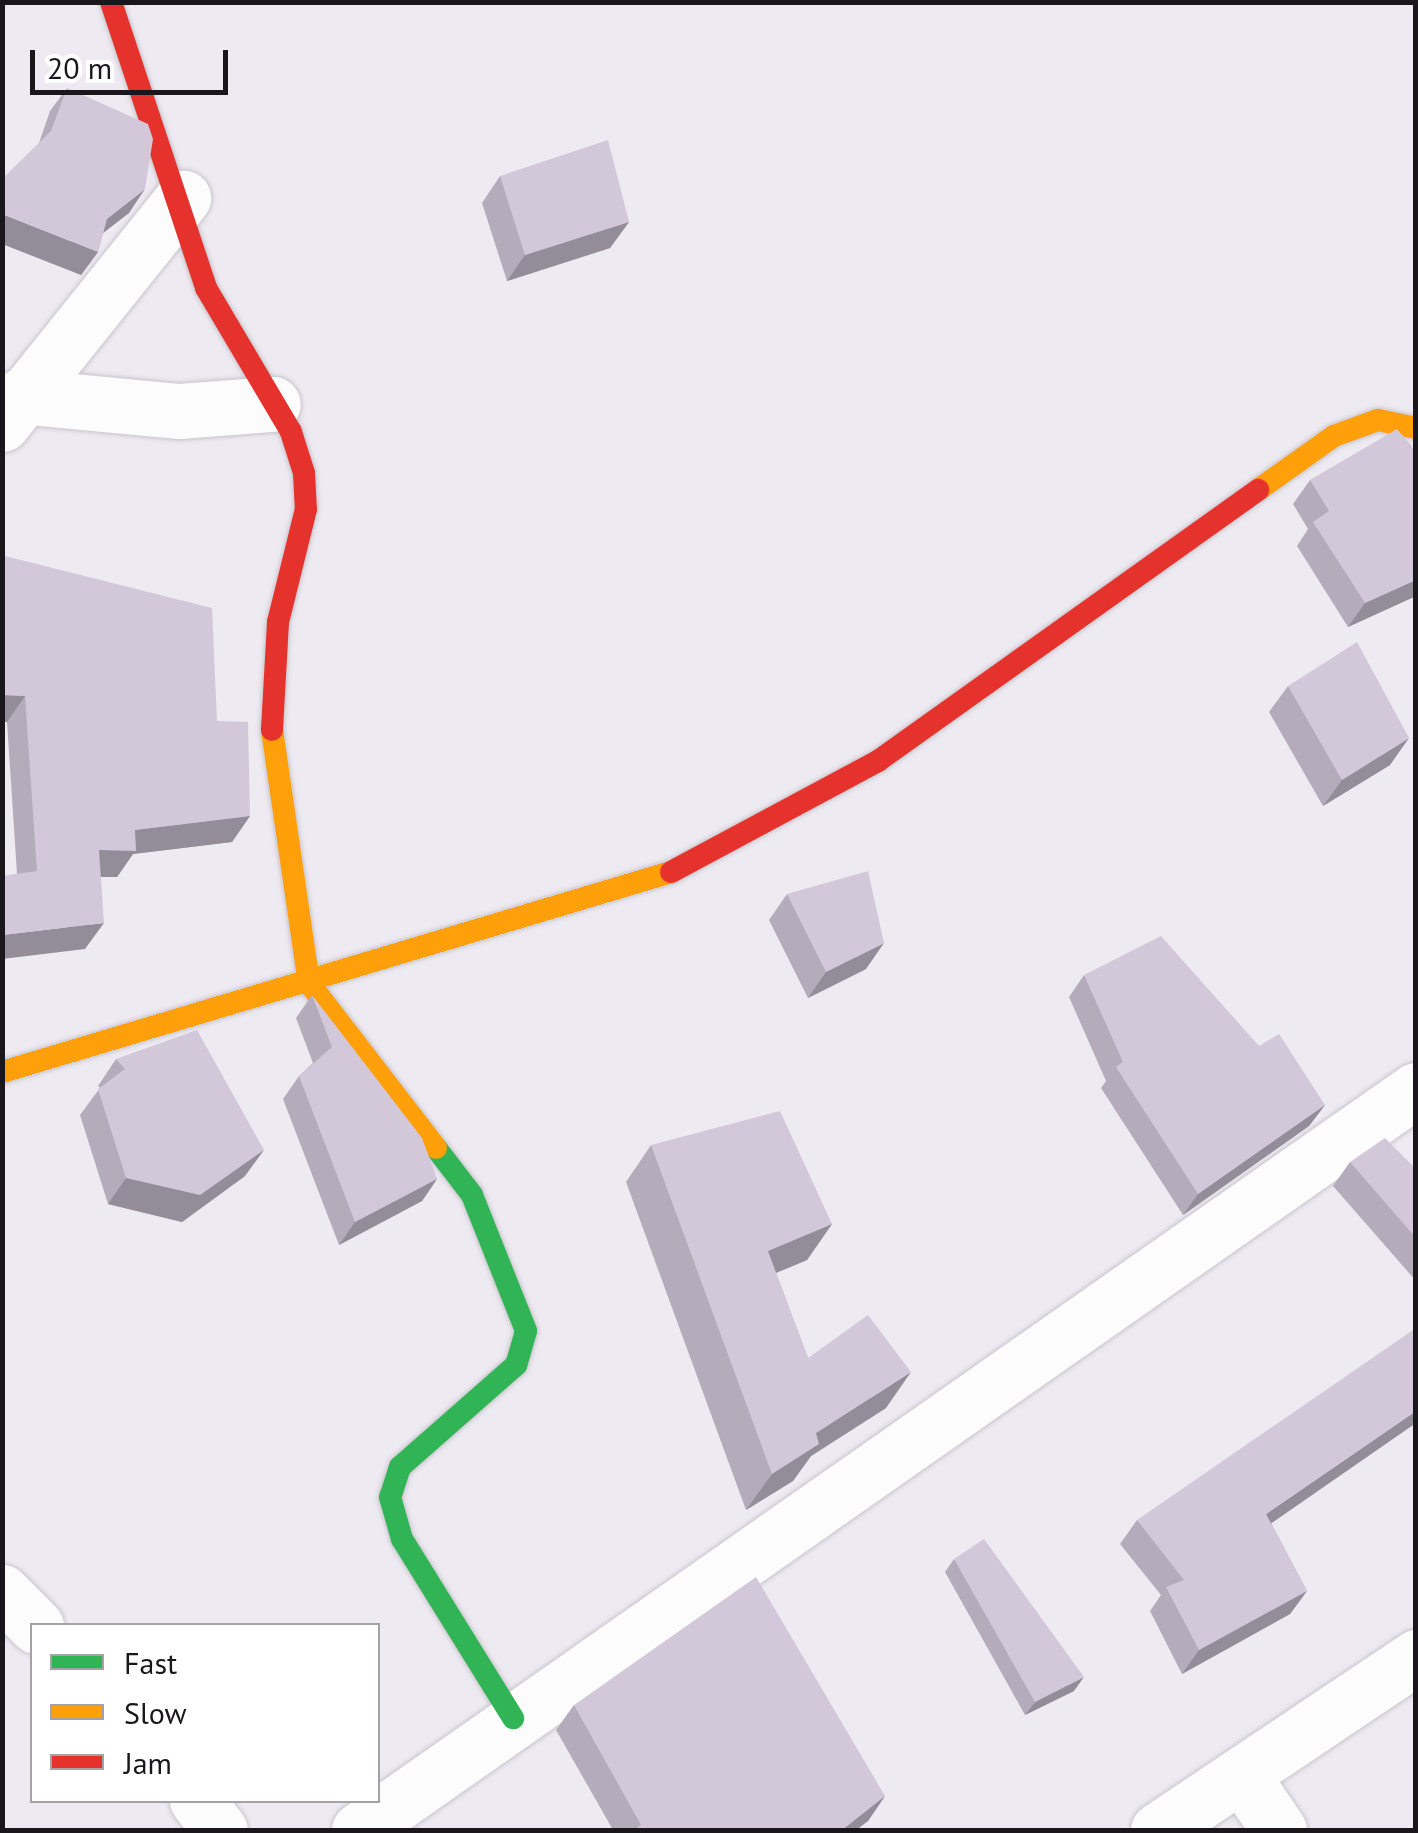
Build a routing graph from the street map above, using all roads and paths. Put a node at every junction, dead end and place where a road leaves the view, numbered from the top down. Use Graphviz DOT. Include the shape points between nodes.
graph roads {
  1 [pos="111,2"];
  2 [pos="183,198"];
  3 [pos="272,404"];
  4 [pos="11,410"];
  5 [pos="1416,428"];
  6 [pos="308,983"];
  7 [pos="2,1072"];
  8 [pos="1416,1090"];
  9 [pos="2,1592"];
  10 [pos="33,1623"];
  11 [pos="1416,1657"];
  12 [pos="513,1718"];
  13 [pos="1243,1777"];
  14 [pos="199,1803"];
  15 [pos="220,1830"];
  16 [pos="359,1830"];
  17 [pos="1158,1830"];
  18 [pos="1279,1830"];
  1 -- 2 [label="street"];
  2 -- 3 [label="street" via="206,288"];
  2 -- 4 [label="street"];
  3 -- 4 [label="street"];
  3 -- 6 [label="street" via="304,473 306,509 278,622 271,745"];
  5 -- 6 [label="street" via="1378,420 1334,436 893,751 713,853 651,880"];
  6 -- 7 [label="street"];
  6 -- 12 [label="street" via="472,1195 522,1304 526,1331 516,1365 400,1467 390,1497 402,1539"];
  8 -- 12 [label="street"];
  9 -- 10 [label="street"];
  11 -- 13 [label="street"];
  12 -- 16 [label="street"];
  13 -- 17 [label="street"];
  13 -- 18 [label="street"];
  14 -- 15 [label="street"];
}
